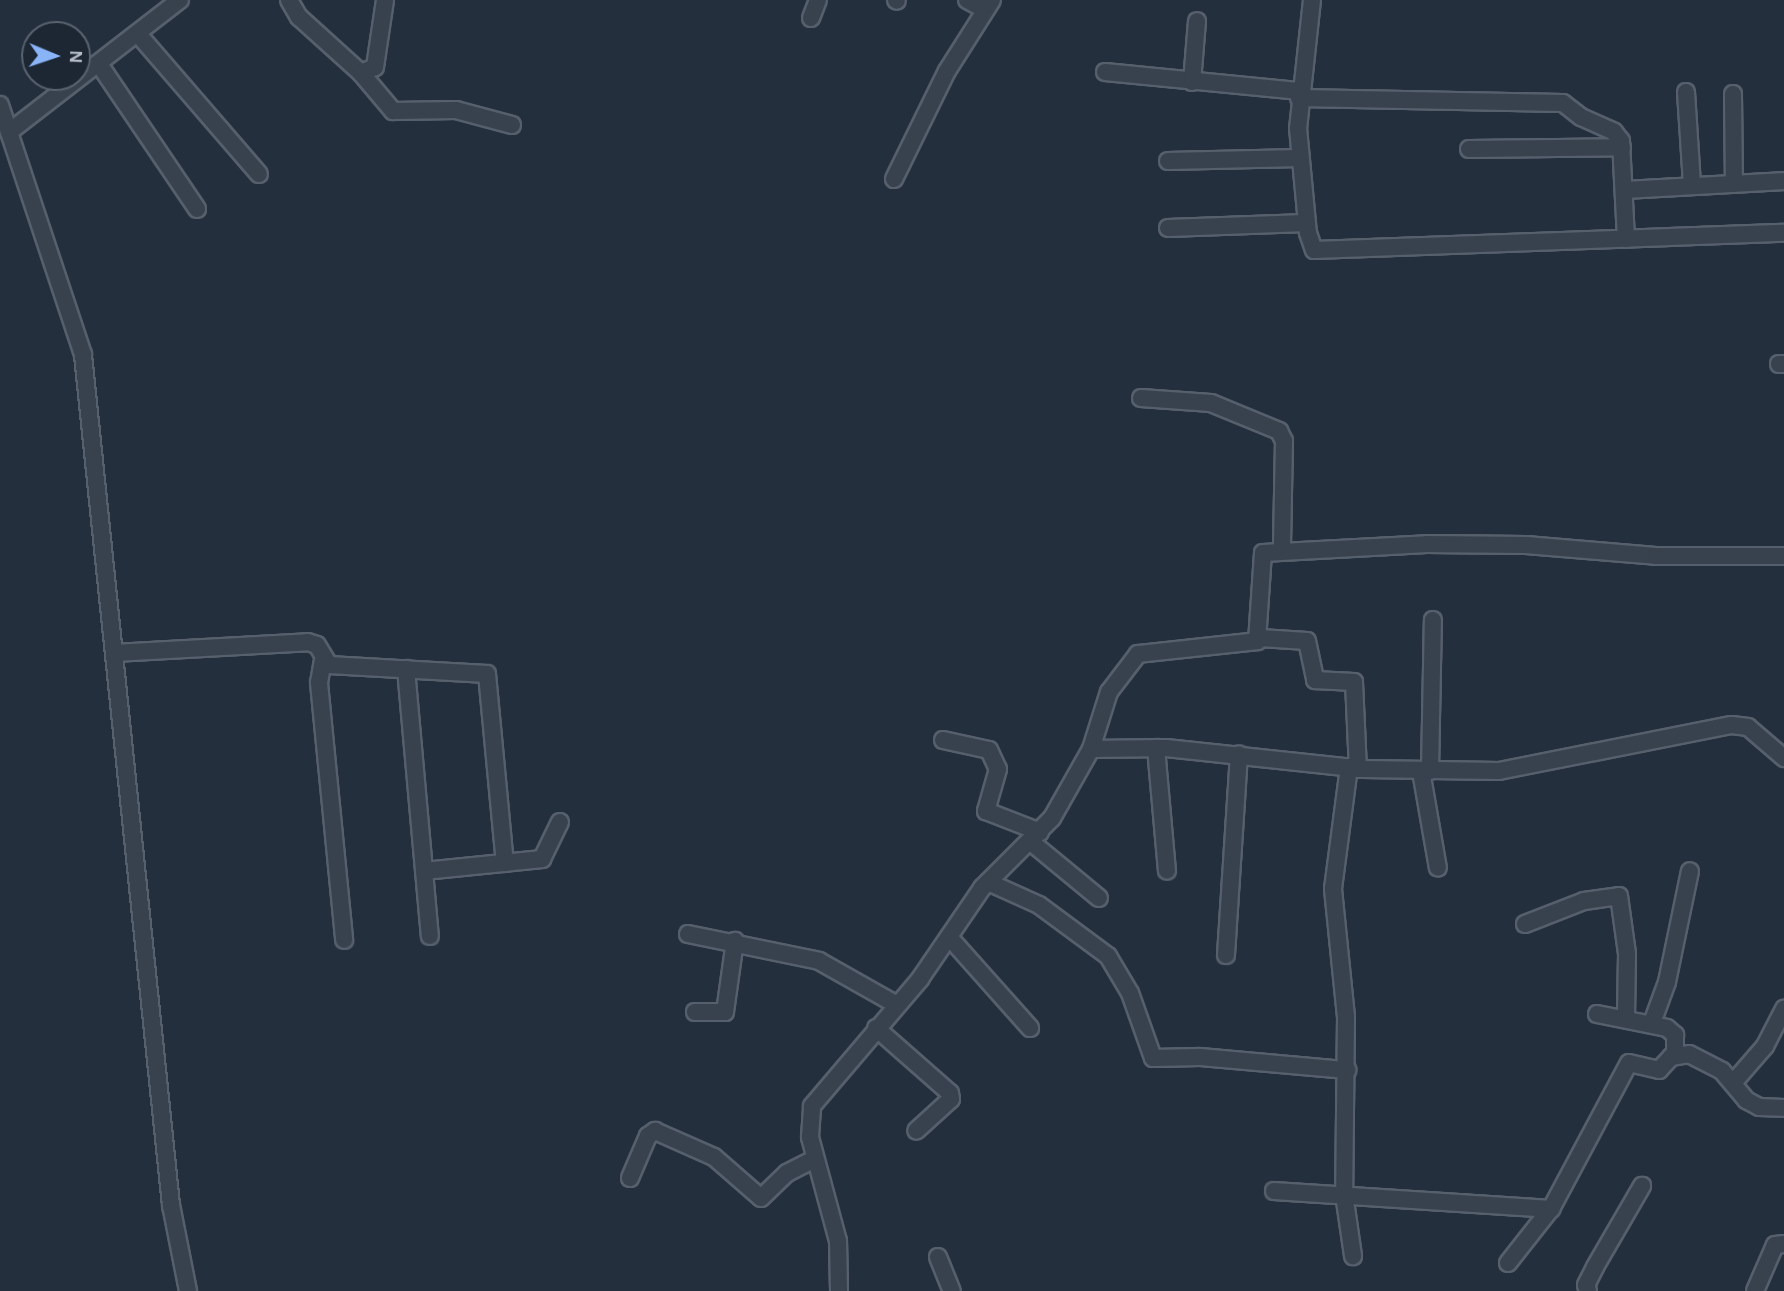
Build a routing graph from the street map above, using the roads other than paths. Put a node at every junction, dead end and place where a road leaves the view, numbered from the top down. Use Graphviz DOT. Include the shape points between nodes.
graph roads {
  1 [pos="180,0"];
  2 [pos="289,0"];
  3 [pos="385,0"];
  4 [pos="818,0"];
  5 [pos="967,0"];
  6 [pos="1312,0"];
  7 [pos="989,5"];
  8 [pos="811,18"];
  9 [pos="1197,21"];
  10 [pos="138,34"];
  11 [pos="99,64"];
  12 [pos="1105,72"];
  13 [pos="361,73"];
  14 [pos="1192,82"];
  15 [pos="1686,92"];
  16 [pos="1299,94"];
  17 [pos="1733,94"];
  18 [pos="0,105"];
  19 [pos="512,125"];
  20 [pos="9,132"];
  21 [pos="1622,147"];
  22 [pos="1469,149"];
  23 [pos="1300,158"];
  24 [pos="1168,161"];
  25 [pos="259,174"];
  26 [pos="894,179"];
  27 [pos="1784,181"];
  28 [pos="1734,184"];
  29 [pos="1692,186"];
  30 [pos="1624,190"];
  31 [pos="197,209"];
  32 [pos="1306,223"];
  33 [pos="1168,228"];
  34 [pos="1784,233"];
  35 [pos="1626,239"];
  36 [pos="1141,398"];
  37 [pos="1282,550"];
  38 [pos="1784,556"];
  39 [pos="1433,620"];
  40 [pos="1260,638"];
  41 [pos="114,653"];
  42 [pos="323,660"];
  43 [pos="406,669"];
  44 [pos="943,740"];
  45 [pos="1156,748"];
  46 [pos="1091,749"];
  47 [pos="1239,754"];
  48 [pos="1784,758"];
  49 [pos="1353,768"];
  50 [pos="1426,771"];
  51 [pos="560,822"];
  52 [pos="1035,837"];
  53 [pos="505,863"];
  54 [pos="1438,868"];
  55 [pos="424,871"];
  56 [pos="1167,871"];
  57 [pos="1690,871"];
  58 [pos="988,882"];
  59 [pos="1099,898"];
  60 [pos="1525,924"];
  61 [pos="688,934"];
  62 [pos="430,936"];
  63 [pos="949,937"];
  64 [pos="344,940"];
  65 [pos="736,941"];
  66 [pos="1226,954"];
  67 [pos="897,1005"];
  68 [pos="1784,1009"];
  69 [pos="695,1012"];
  70 [pos="1597,1014"];
  71 [pos="1626,1017"];
  72 [pos="1652,1023"];
  73 [pos="876,1028"];
  74 [pos="1030,1028"];
  75 [pos="1675,1055"];
  76 [pos="1347,1070"];
  77 [pos="1733,1083"];
  78 [pos="1784,1108"];
  79 [pos="916,1131"];
  80 [pos="815,1159"];
  81 [pos="630,1178"];
  82 [pos="1642,1186"];
  83 [pos="1274,1191"];
  84 [pos="1344,1194"];
  85 [pos="1551,1209"];
  86 [pos="1784,1244"];
  87 [pos="1353,1256"];
  88 [pos="938,1257"];
  89 [pos="1508,1263"];
  90 [pos="188,1291"];
  91 [pos="839,1291"];
  92 [pos="952,1291"];
  93 [pos="1588,1291"];
  94 [pos="1755,1291"];
  1 -- 10 [label="street"];
  2 -- 13 [label="street" via="306,24"];
  3 -- 13 [label="street" via="375,67"];
  4 -- 8 [label="street"];
  5 -- 7 [label="street"];
  6 -- 16 [label="street"];
  7 -- 26 [label="street" via="947,71"];
  9 -- 14 [label="street"];
  10 -- 11 [label="street"];
  10 -- 25 [label="street"];
  11 -- 20 [label="street"];
  11 -- 31 [label="street"];
  12 -- 14 [label="street"];
  13 -- 19 [label="street" via="397,113 456,110"];
  14 -- 16 [label="street"];
  15 -- 29 [label="street"];
  16 -- 21 [label="street" via="1468,104 1563,103 1614,132"];
  16 -- 23 [label="street"];
  17 -- 28 [label="street"];
  18 -- 20 [label="street"];
  20 -- 41 [label="street" via="83,355"];
  21 -- 22 [label="street"];
  21 -- 30 [label="street"];
  23 -- 24 [label="street"];
  23 -- 32 [label="street"];
  27 -- 28 [label="street"];
  28 -- 29 [label="street"];
  29 -- 30 [label="street"];
  30 -- 35 [label="street"];
  32 -- 33 [label="street"];
  32 -- 35 [label="street" via="1310,246 1319,250"];
  34 -- 35 [label="street"];
  36 -- 37 [label="street" via="1211,403 1279,431 1284,441"];
  37 -- 38 [label="street" via="1440,544 1656,556"];
  37 -- 40 [label="street" via="1260,557"];
  39 -- 50 [label="street"];
  40 -- 46 [label="street" via="1138,654 1109,692"];
  40 -- 49 [label="street" via="1304,639 1315,680 1354,682"];
  41 -- 42 [label="street" via="305,642 317,645"];
  41 -- 90 [label="street" via="171,1205"];
  42 -- 43 [label="street" via="329,665"];
  42 -- 64 [label="street" via="320,682"];
  43 -- 53 [label="street" via="481,672 490,677"];
  43 -- 55 [label="street"];
  44 -- 52 [label="street" via="989,750 998,769 986,811"];
  45 -- 46 [label="street"];
  45 -- 47 [label="street"];
  45 -- 56 [label="street"];
  46 -- 52 [label="street" via="1066,798"];
  47 -- 49 [label="street"];
  47 -- 66 [label="street"];
  48 -- 50 [label="street" via="1748,727 1732,726 1499,771"];
  49 -- 50 [label="street"];
  49 -- 76 [label="street" via="1333,889"];
  50 -- 54 [label="street"];
  51 -- 53 [label="street" via="545,858"];
  52 -- 58 [label="street"];
  52 -- 59 [label="street"];
  53 -- 55 [label="street"];
  55 -- 62 [label="street"];
  57 -- 72 [label="street" via="1667,982"];
  58 -- 63 [label="street"];
  58 -- 76 [label="street" via="1039,905 1108,956 1130,993 1153,1058 1200,1057"];
  60 -- 71 [label="street" via="1584,901 1619,896 1628,965"];
  61 -- 65 [label="street"];
  63 -- 67 [label="street"];
  63 -- 74 [label="street"];
  65 -- 67 [label="street" via="819,961"];
  65 -- 69 [label="street" via="725,1012"];
  67 -- 73 [label="street"];
  68 -- 77 [label="street" via="1765,1046"];
  70 -- 71 [label="street"];
  71 -- 72 [label="street"];
  72 -- 75 [label="street" via="1675,1035"];
  73 -- 79 [label="street" via="950,1093 951,1099"];
  73 -- 80 [label="street" via="812,1106 809,1119"];
  75 -- 77 [label="street" via="1689,1054 1707,1061"];
  75 -- 85 [label="street" via="1658,1070 1626,1065"];
  76 -- 84 [label="street"];
  77 -- 78 [label="street" via="1752,1104"];
  80 -- 81 [label="street" via="787,1173 761,1198 714,1157 654,1131"];
  80 -- 91 [label="street" via="838,1241"];
  82 -- 93 [label="street" via="1595,1267 1586,1285"];
  83 -- 84 [label="street"];
  84 -- 85 [label="street"];
  84 -- 87 [label="street"];
  85 -- 89 [label="street"];
  86 -- 94 [label="street" via="1775,1245"];
  88 -- 92 [label="street"];
}
